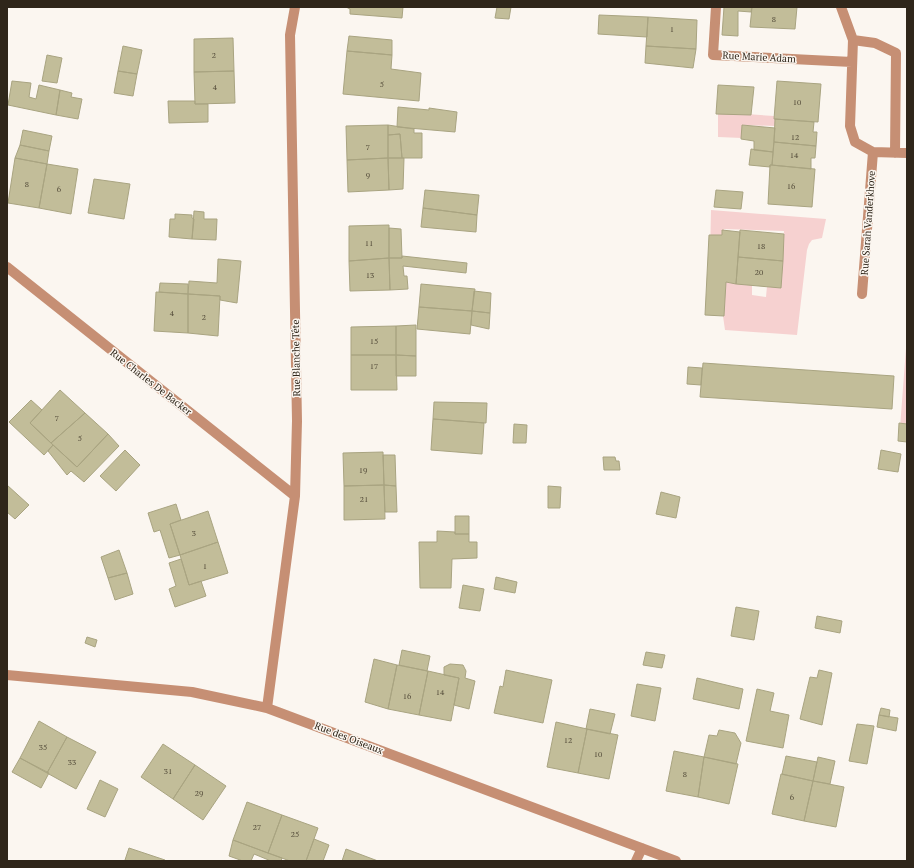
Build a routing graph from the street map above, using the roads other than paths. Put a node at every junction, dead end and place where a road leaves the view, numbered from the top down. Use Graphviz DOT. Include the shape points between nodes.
graph roads {
  1 [pos="295,7"];
  2 [pos="716,7"];
  3 [pos="841,7"];
  4 [pos="853,40"];
  5 [pos="852,62"];
  6 [pos="873,152"];
  7 [pos="895,153"];
  8 [pos="907,153"];
  9 [pos="7,267"];
  10 [pos="862,294"];
  11 [pos="295,496"];
  12 [pos="7,675"];
  13 [pos="267,708"];
  14 [pos="642,848"];
  15 [pos="636,861"];
  16 [pos="676,861"];
  1 -- 11 [label="street, Rue Blanche Tête" via="290,35 297,420"];
  2 -- 5 [label="street, Rue Marie Adam" via="714,55"];
  3 -- 4 [label="street"];
  4 -- 5 [label="street"];
  4 -- 7 [label="street" via="875,42 896,53"];
  5 -- 6 [label="street" via="850,126 855,142"];
  6 -- 7 [label="street"];
  6 -- 10 [label="street, Rue Sarah Vanderkhove"];
  7 -- 8 [label="street"];
  9 -- 11 [label="street, Rue Charles De Backer"];
  11 -- 13 [label="street, Rue Blanche Tête"];
  12 -- 13 [label="street, Rue des Oiseaux" via="192,692"];
  13 -- 14 [label="street, Rue des Oiseaux"];
  14 -- 15 [label="street"];
  14 -- 16 [label="street, Rue des Oiseaux"];
}
